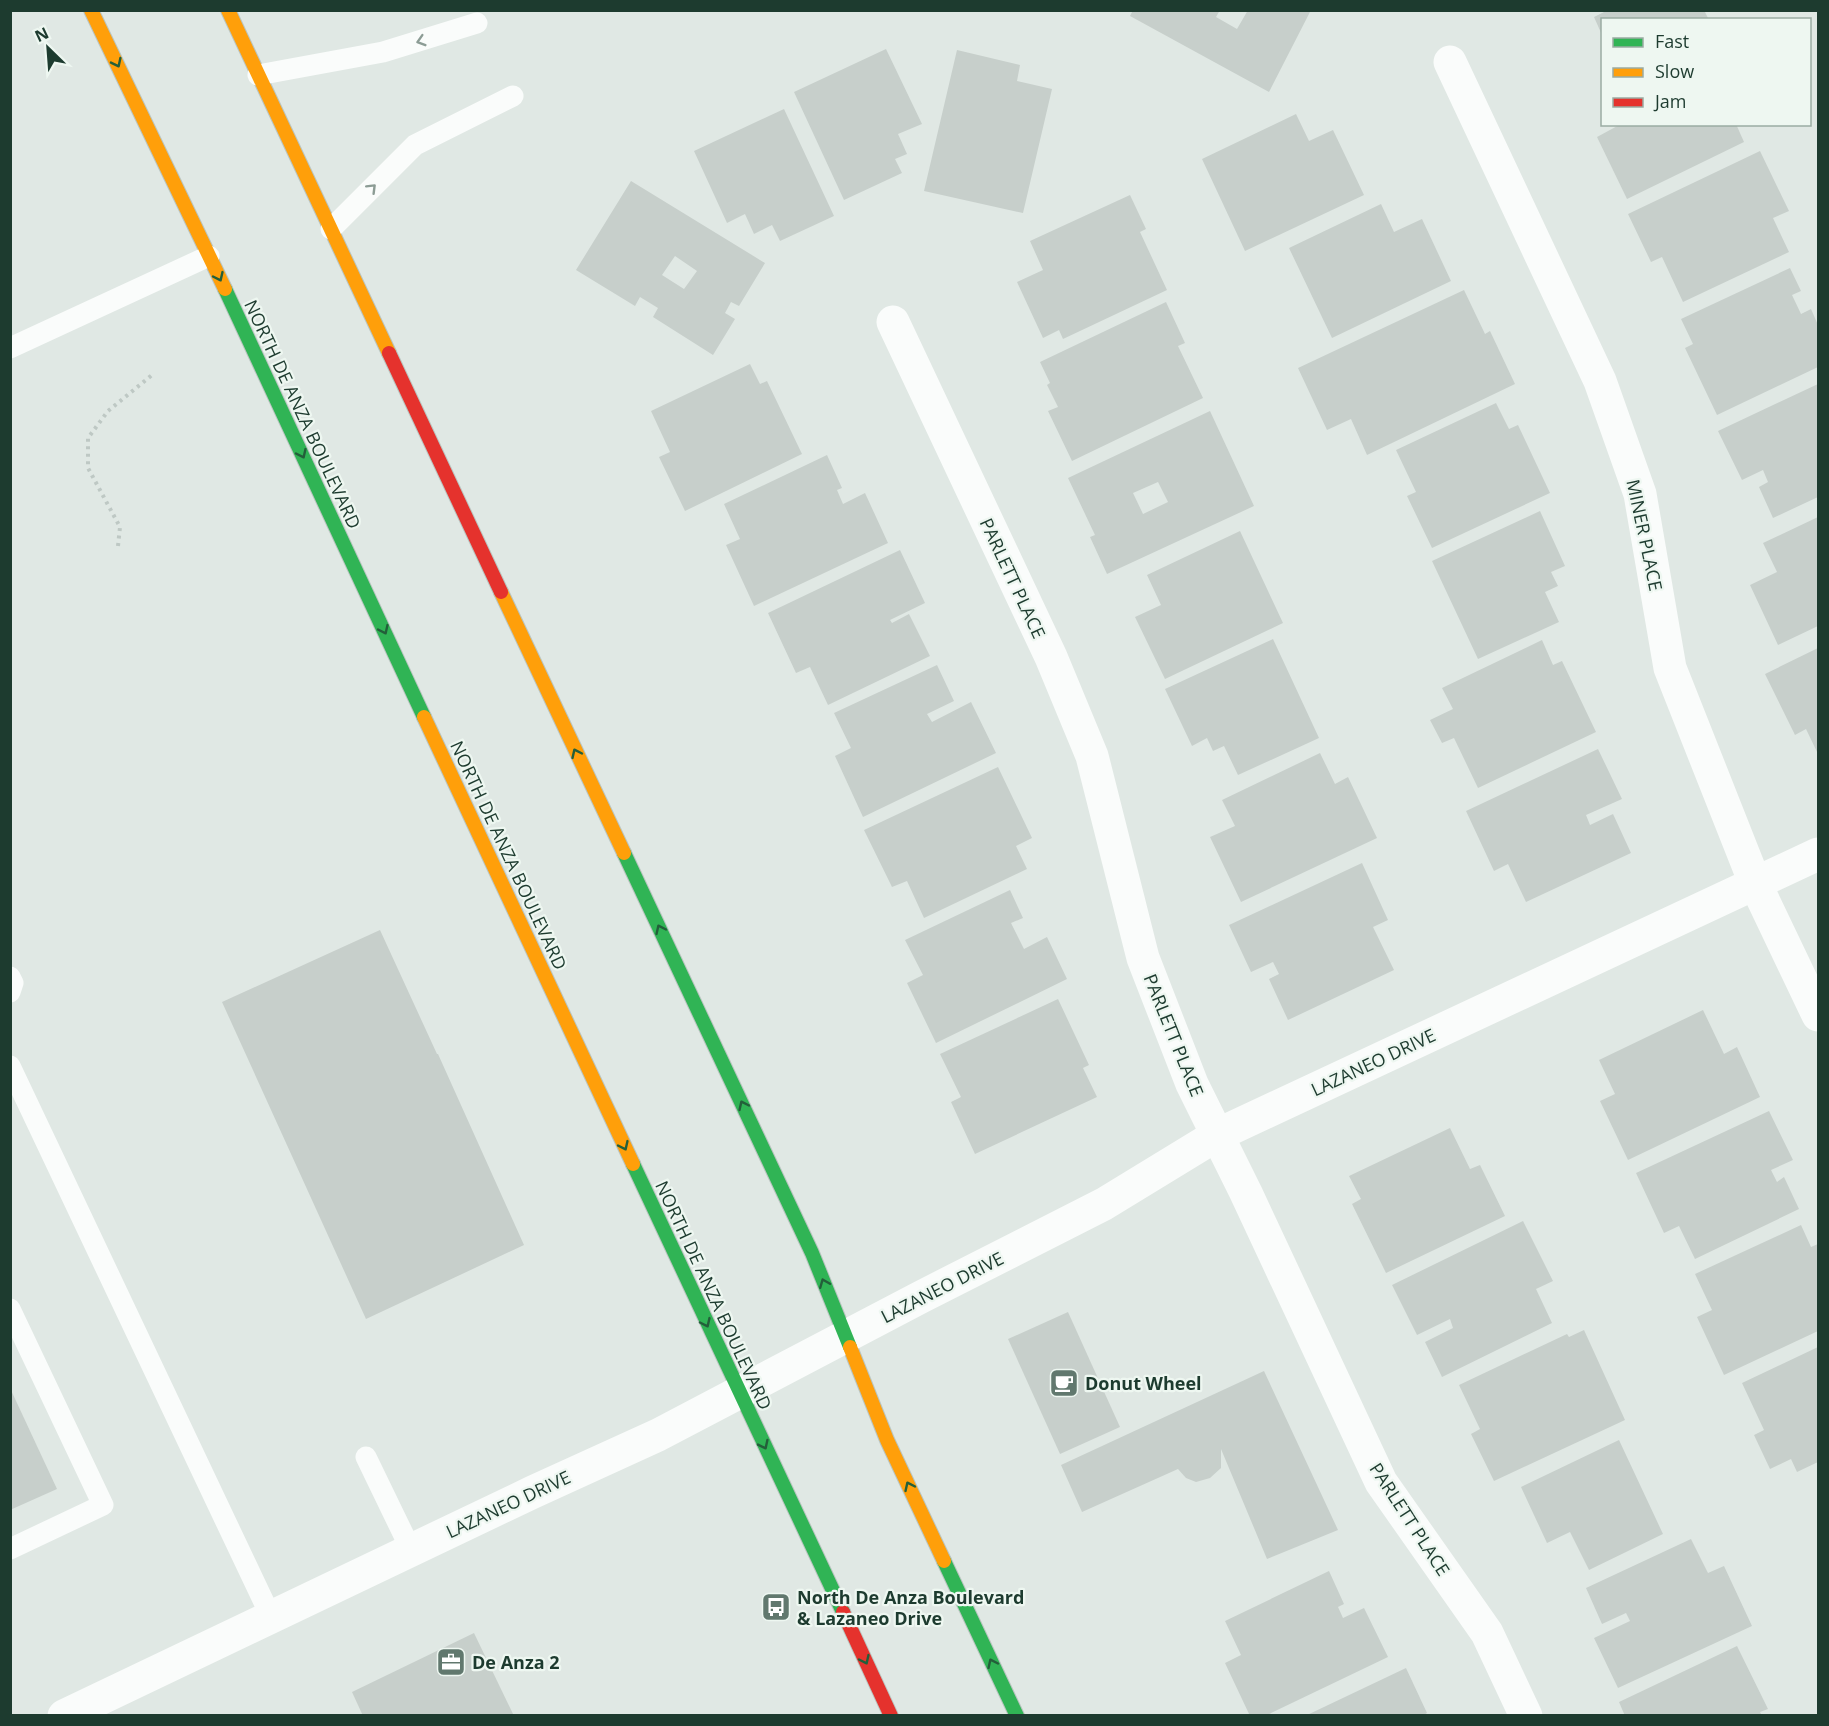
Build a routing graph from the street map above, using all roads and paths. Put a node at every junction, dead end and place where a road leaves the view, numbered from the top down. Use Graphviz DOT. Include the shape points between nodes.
graph roads {
  1 [pos="91,10"];
  2 [pos="228,10"];
  3 [pos="477,23"];
  4 [pos="1450,62"];
  5 [pos="258,75"];
  6 [pos="513,96"];
  7 [pos="331,229"];
  8 [pos="209,256"];
  9 [pos="893,322"];
  10 [pos="10,348"];
  11 [pos="152,375"];
  12 [pos="118,546"];
  13 [pos="1818,854"];
  14 [pos="1755,883"];
  15 [pos="10,977"];
  16 [pos="10,992"];
  17 [pos="1818,1015"];
  18 [pos="10,1066"];
  19 [pos="1217,1135"];
  20 [pos="10,1309"];
  21 [pos="846,1337"];
  22 [pos="739,1393"];
  23 [pos="366,1457"];
  24 [pos="10,1549"];
  25 [pos="411,1550"];
  26 [pos="271,1617"];
  27 [pos="64,1716"];
  28 [pos="891,1716"];
  29 [pos="1017,1716"];
  30 [pos="1526,1716"];
  1 -- 8 [label="main road, NORTH DE ANZA BOULEVARD, one-way"];
  2 -- 5 [label="main road"];
  3 -- 5 [label="lane, one-way" via="383,52"];
  4 -- 14 [label="street, MINER PLACE" via="1600,381 1640,494 1670,668"];
  5 -- 7 [label="main road"];
  7 -- 6 [label="lane, one-way" via="415,145"];
  21 -- 7 [label="main road, one-way" via="812,1253"];
  8 -- 10 [label="lane"];
  8 -- 22 [label="main road, NORTH DE ANZA BOULEVARD, one-way"];
  9 -- 19 [label="street, PARLETT PLACE" via="1051,657 1092,756 1143,958 1192,1084"];
  11 -- 12 [label="path" via="108,411 88,438 88,468 120,527"];
  13 -- 14 [label="street, LAZANEO DRIVE"];
  14 -- 17 [label="street, MINER PLACE"];
  14 -- 19 [label="street, LAZANEO DRIVE"];
  15 -- 16 [label="lane"];
  18 -- 26 [label="lane"];
  19 -- 21 [label="street, LAZANEO DRIVE" via="1104,1204"];
  19 -- 30 [label="street, PARLETT PLACE" via="1381,1482 1487,1633"];
  20 -- 24 [label="lane" via="103,1505"];
  21 -- 22 [label="street, LAZANEO DRIVE"];
  29 -- 21 [label="main road, one-way" via="887,1440"];
  22 -- 25 [label="street, LAZANEO DRIVE"];
  22 -- 28 [label="main road, NORTH DE ANZA BOULEVARD, one-way"];
  23 -- 25 [label="lane"];
  25 -- 26 [label="street, LAZANEO DRIVE"];
  26 -- 27 [label="street, LAZANEO DRIVE"];
}
